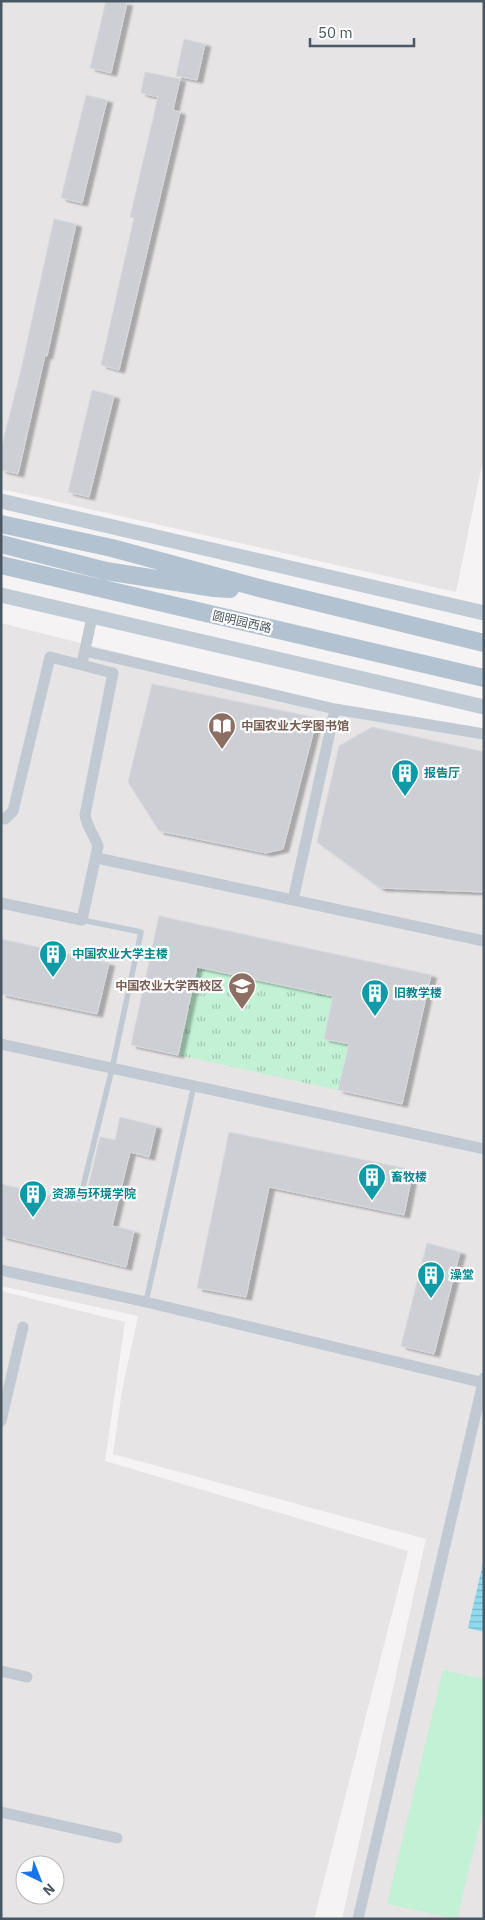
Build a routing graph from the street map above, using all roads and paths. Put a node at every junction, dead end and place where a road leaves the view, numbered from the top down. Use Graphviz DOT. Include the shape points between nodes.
graph roads {
  1 [pos="1,501"];
  2 [pos="1,524"];
  3 [pos="1,544"];
  4 [pos="1,565"];
  5 [pos="263,589"];
  6 [pos="1,595"];
  7 [pos="484,613"];
  8 [pos="92,617"];
  9 [pos="484,643"];
  10 [pos="85,652"];
  11 [pos="82,665"];
  12 [pos="447,670"];
  13 [pos="484,678"];
  14 [pos="484,689"];
  15 [pos="484,707"];
  16 [pos="335,709"];
  17 [pos="484,734"];
  18 [pos="1,818"];
  19 [pos="97,858"];
  20 [pos="293,900"];
  21 [pos="1,904"];
  22 [pos="82,920"];
  23 [pos="484,941"];
  24 [pos="1,1044"];
  25 [pos="112,1069"];
  26 [pos="194,1085"];
  27 [pos="484,1149"];
  28 [pos="80,1199"];
  29 [pos="1,1270"];
  30 [pos="146,1302"];
  31 [pos="23,1327"];
  32 [pos="483,1381"];
  33 [pos="1,1421"];
  34 [pos="1,1671"];
  35 [pos="27,1677"];
  36 [pos="1,1812"];
  37 [pos="117,1838"];
  38 [pos="358,1919"];
  1 -- 7 [label="street"];
  2 -- 5 [label="main road" via="112,548"];
  3 -- 5 [label="main road" via="106,571 214,588"];
  4 -- 12 [label="main road, 圆明园西路"];
  5 -- 9 [label="main road"];
  6 -- 8 [label="street"];
  8 -- 10 [label="street"];
  8 -- 15 [label="street"];
  10 -- 11 [label="street"];
  10 -- 16 [label="street"];
  11 -- 18 [label="street" via="50,657 13,811 5,819"];
  11 -- 19 [label="street" via="112,673 85,815 86,824 98,846"];
  12 -- 13 [label="main road, 圆明园西路"];
  12 -- 14 [label="main road"];
  16 -- 17 [label="street"];
  16 -- 20 [label="street"];
  19 -- 20 [label="street"];
  19 -- 22 [label="street"];
  20 -- 23 [label="street"];
  21 -- 22 [label="street"];
  22 -- 25 [label="lane" via="142,932"];
  24 -- 25 [label="street"];
  25 -- 26 [label="street"];
  25 -- 28 [label="lane"];
  26 -- 27 [label="street"];
  26 -- 30 [label="lane"];
  29 -- 30 [label="street"];
  30 -- 32 [label="street"];
  31 -- 33 [label="street"];
  32 -- 38 [label="street"];
  34 -- 35 [label="street"];
  36 -- 37 [label="street"];
}
